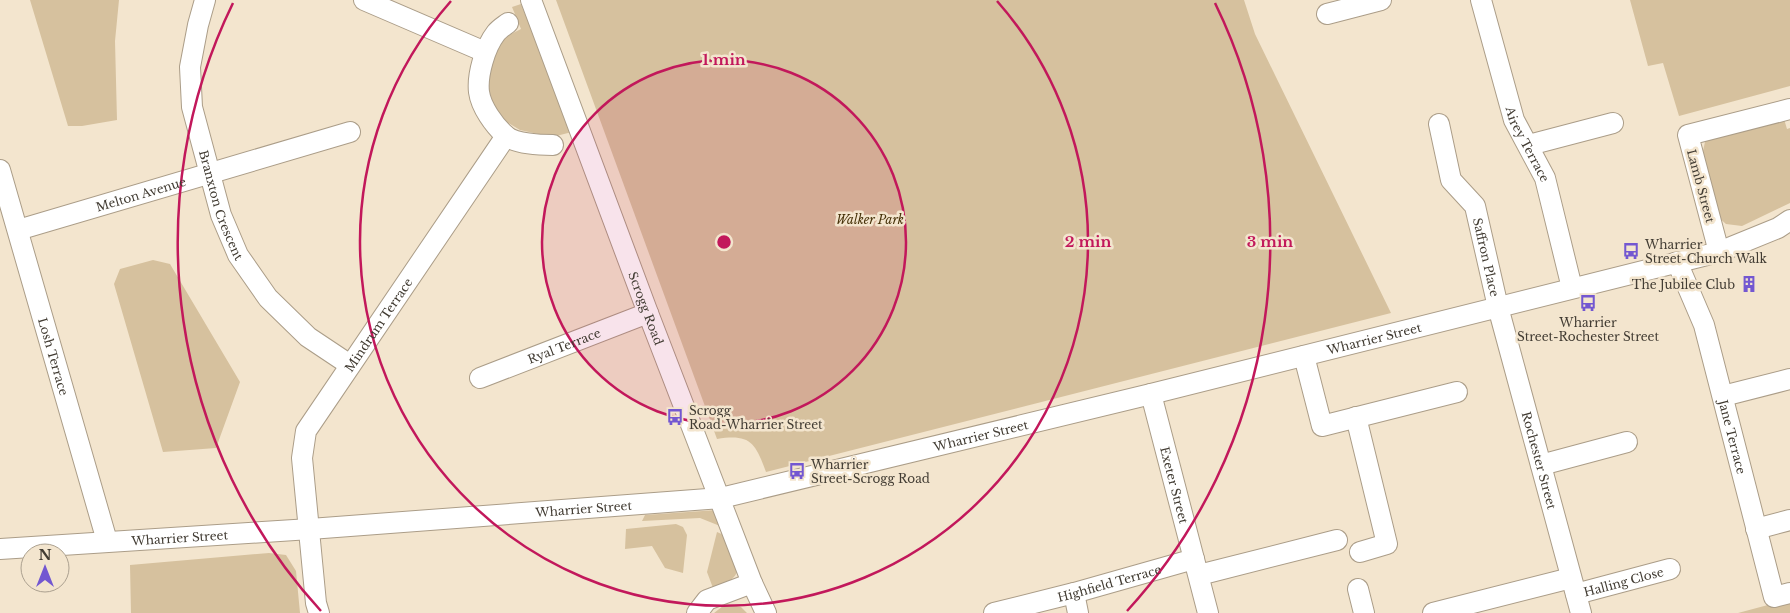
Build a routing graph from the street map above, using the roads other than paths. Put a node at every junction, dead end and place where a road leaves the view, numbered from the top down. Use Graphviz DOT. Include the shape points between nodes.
graph roads {
  1 [pos="205,0"];
  2 [pos="364,0"];
  3 [pos="531,0"];
  4 [pos="1381,0"];
  5 [pos="1480,0"];
  6 [pos="1327,14"];
  7 [pos="508,23"];
  8 [pos="485,52"];
  9 [pos="1790,109"];
  10 [pos="1613,123"];
  11 [pos="1439,124"];
  12 [pos="350,132"];
  13 [pos="506,136"];
  14 [pos="554,145"];
  15 [pos="1529,145"];
  16 [pos="0,170"];
  17 [pos="210,174"];
  18 [pos="1790,220"];
  19 [pos="18,230"];
  20 [pos="1719,252"];
  21 [pos="1677,262"];
  22 [pos="1572,288"];
  23 [pos="1498,307"];
  24 [pos="648,312"];
  25 [pos="1304,356"];
  26 [pos="350,365"];
  27 [pos="480,378"];
  28 [pos="1790,379"];
  29 [pos="1457,392"];
  30 [pos="1151,394"];
  31 [pos="1723,396"];
  32 [pos="1356,417"];
  33 [pos="1627,442"];
  34 [pos="1541,465"];
  35 [pos="721,498"];
  36 [pos="1790,520"];
  37 [pos="310,529"];
  38 [pos="1756,529"];
  39 [pos="1337,540"];
  40 [pos="107,541"];
  41 [pos="0,549"];
  42 [pos="1360,552"];
  43 [pos="1196,567"];
  44 [pos="1670,569"];
  45 [pos="752,583"];
  46 [pos="1358,589"];
  47 [pos="1790,592"];
  48 [pos="1074,593"];
  49 [pos="1576,595"];
  50 [pos="319,613"];
  51 [pos="697,613"];
  52 [pos="766,613"];
  53 [pos="994,613"];
  54 [pos="1078,613"];
  55 [pos="1208,613"];
  56 [pos="1364,613"];
  57 [pos="1434,613"];
  1 -- 17 [label="street, Branxton Crescent" via="190,67 192,107"];
  2 -- 8 [label="street"];
  3 -- 24 [label="street, Scrogg Road"];
  4 -- 6 [label="street"];
  5 -- 15 [label="street, Airey Terrace" via="1514,120"];
  7 -- 8 [label="street" via="496,32"];
  8 -- 13 [label="street" via="479,92 487,112"];
  9 -- 20 [label="street, Lamb Street" via="1688,135"];
  10 -- 15 [label="street"];
  11 -- 23 [label="street, Saffron Place" via="1451,180 1475,206"];
  12 -- 17 [label="street, Melton Avenue"];
  13 -- 14 [label="street" via="532,144"];
  13 -- 26 [label="street, Mindrum Terrace"];
  15 -- 22 [label="street, Airey Terrace" via="1545,178"];
  16 -- 19 [label="street, Losh Terrace"];
  17 -- 19 [label="street, Melton Avenue"];
  17 -- 26 [label="street, Branxton Crescent" via="238,255 268,298 308,337"];
  18 -- 20 [label="street, Wharrier Street"];
  19 -- 40 [label="street, Losh Terrace"];
  20 -- 21 [label="street, Wharrier Street"];
  21 -- 22 [label="street, Wharrier Street"];
  21 -- 31 [label="street, Jane Terrace" via="1704,325"];
  22 -- 23 [label="street, Wharrier Street"];
  23 -- 25 [label="street, Wharrier Street"];
  23 -- 34 [label="street, Rochester Street"];
  24 -- 27 [label="street, Ryal Terrace"];
  24 -- 35 [label="street, Scrogg Road"];
  25 -- 30 [label="street, Wharrier Street"];
  25 -- 32 [label="street" via="1322,426"];
  26 -- 37 [label="street, Mindrum Terrace" via="306,431 302,458"];
  28 -- 31 [label="street"];
  29 -- 32 [label="street"];
  30 -- 35 [label="street, Wharrier Street"];
  30 -- 43 [label="street, Exeter Street"];
  31 -- 38 [label="street, Jane Terrace"];
  32 -- 42 [label="street" via="1387,544"];
  33 -- 34 [label="street"];
  34 -- 49 [label="street, Rochester Street"];
  35 -- 37 [label="street, Wharrier Street"];
  35 -- 45 [label="street, Scrogg Road"];
  36 -- 38 [label="street"];
  37 -- 40 [label="street, Wharrier Street"];
  37 -- 50 [label="street, Mindrum Terrace"];
  38 -- 47 [label="street, Jane Terrace" via="1774,597"];
  39 -- 43 [label="street"];
  40 -- 41 [label="street, Wharrier Street"];
  43 -- 48 [label="street, Highfield Terrace"];
  43 -- 55 [label="street, Exeter Street"];
  44 -- 49 [label="street, Halling Close"];
  45 -- 51 [label="street" via="707,600"];
  45 -- 52 [label="street, Scrogg Road"];
  46 -- 56 [label="street"];
  48 -- 53 [label="street, Highfield Terrace"];
  48 -- 54 [label="street"];
  49 -- 57 [label="street, Halling Close"];
}
